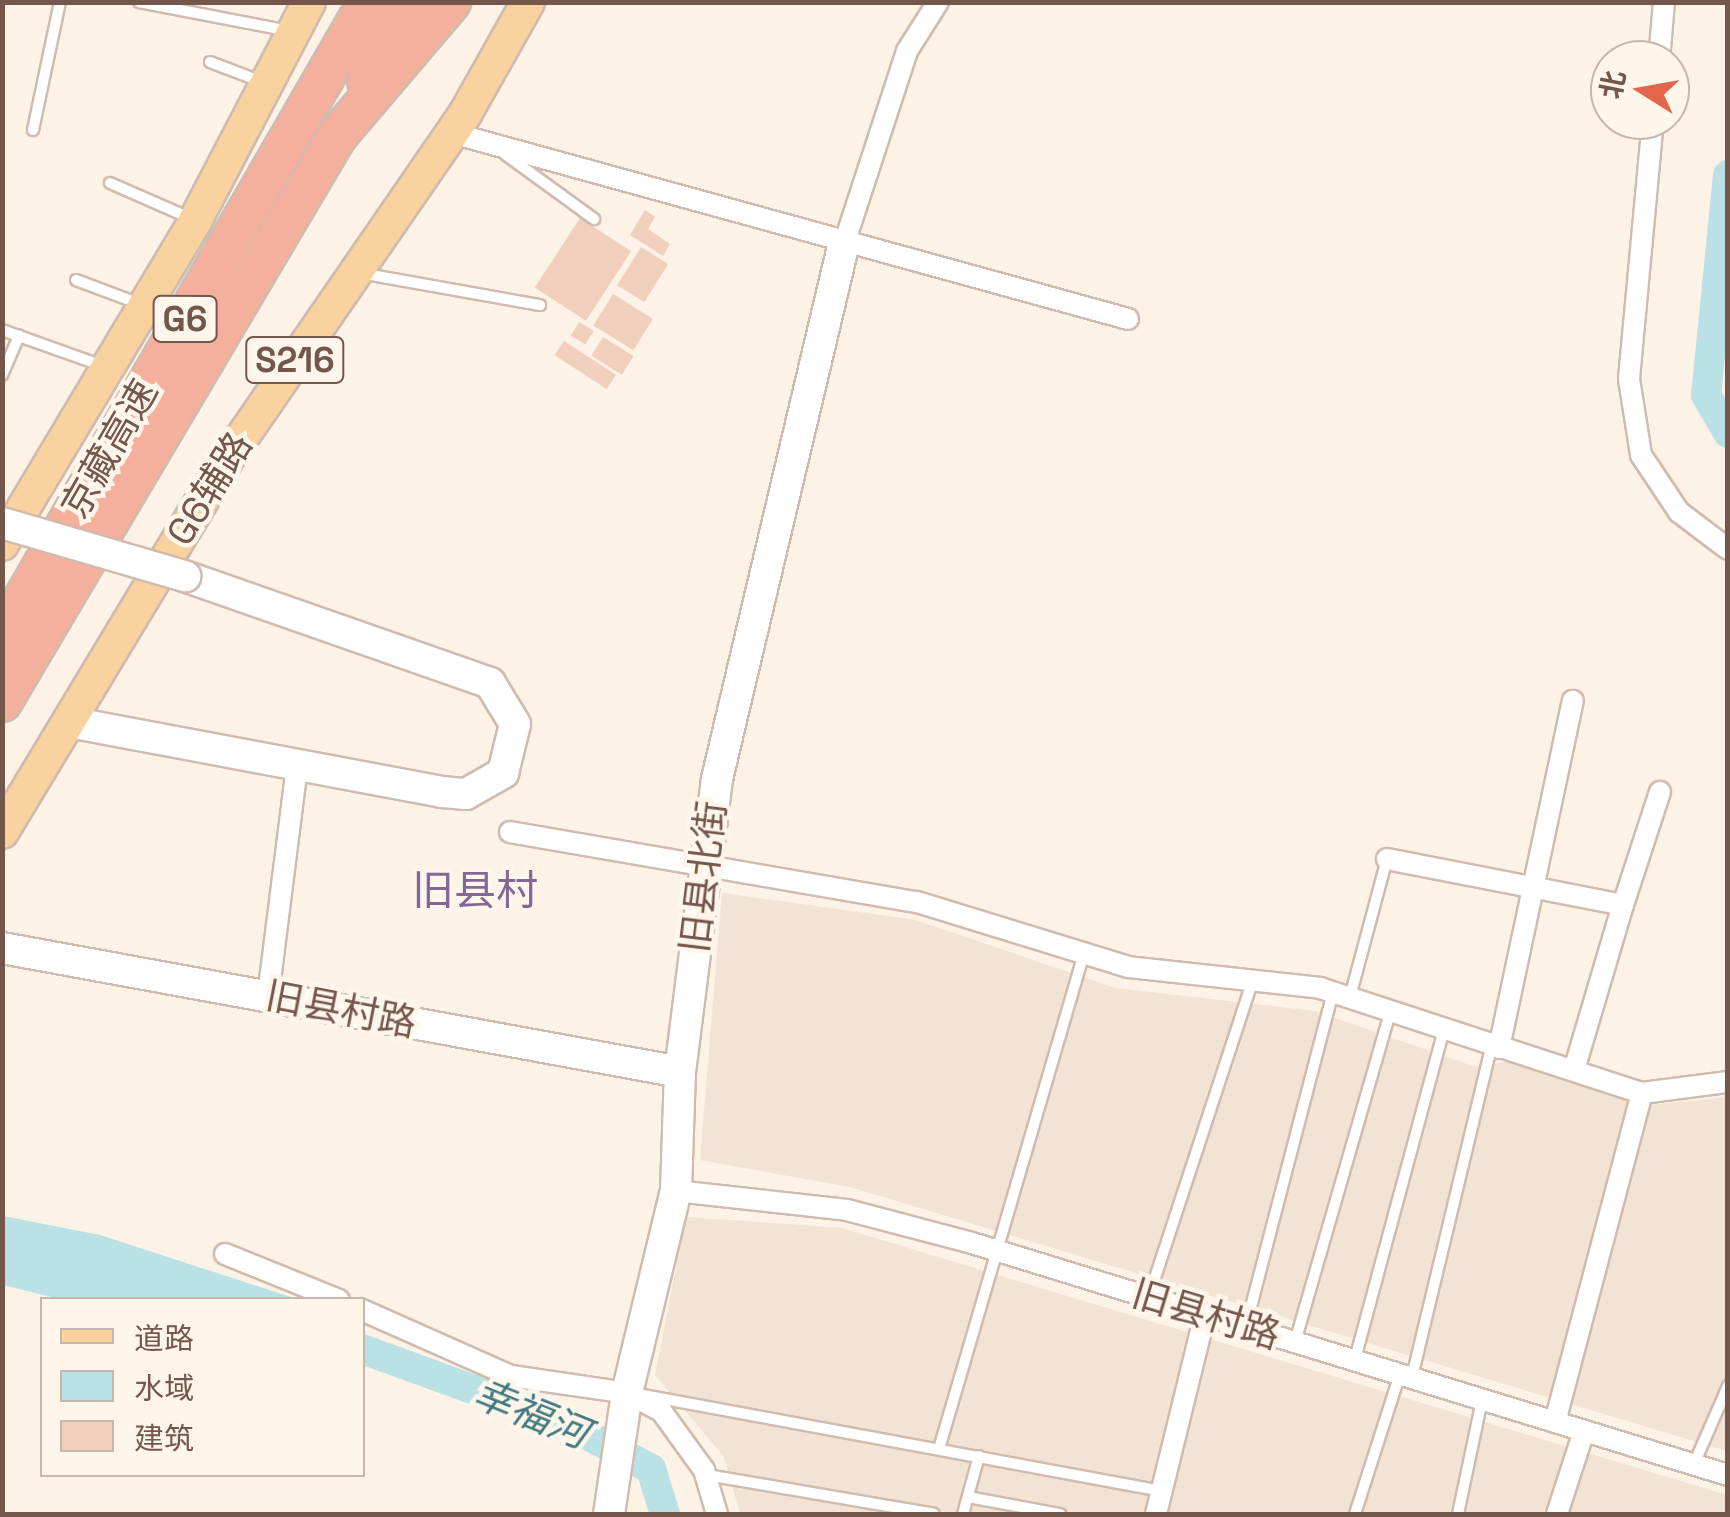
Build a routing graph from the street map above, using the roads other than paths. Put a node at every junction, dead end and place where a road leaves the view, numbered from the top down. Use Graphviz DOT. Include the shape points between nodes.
graph roads {
  1 [pos="60,2"];
  2 [pos="139,2"];
  3 [pos="368,2"];
  4 [pos="410,2"];
  5 [pos="450,2"];
  6 [pos="528,2"];
  7 [pos="938,2"];
  8 [pos="1664,2"];
  9 [pos="298,12"];
  10 [pos="1661,40"];
  11 [pos="210,62"];
  12 [pos="270,86"];
  13 [pos="32,130"];
  14 [pos="452,133"];
  15 [pos="337,136"];
  16 [pos="1651,140"];
  17 [pos="497,148"];
  18 [pos="110,184"];
  19 [pos="594,219"];
  20 [pos="195,220"];
  21 [pos="843,247"];
  22 [pos="354,272"];
  23 [pos="76,280"];
  24 [pos="540,305"];
  25 [pos="145,306"];
  26 [pos="1128,319"];
  27 [pos="2,330"];
  28 [pos="18,336"];
  29 [pos="109,368"];
  30 [pos="2,376"];
  31 [pos="2,524"];
  32 [pos="2,544"];
  33 [pos="1728,549"];
  34 [pos="2,636"];
  35 [pos="1573,701"];
  36 [pos="2,702"];
  37 [pos="68,722"];
  38 [pos="297,765"];
  39 [pos="1660,792"];
  40 [pos="2,832"];
  41 [pos="510,832"];
  42 [pos="1387,859"];
  43 [pos="704,869"];
  44 [pos="1534,885"];
  45 [pos="1623,905"];
  46 [pos="2,948"];
  47 [pos="1083,957"];
  48 [pos="1253,980"];
  49 [pos="1342,995"];
  50 [pos="268,996"];
  51 [pos="1390,1013"];
  52 [pos="1443,1032"];
  53 [pos="1495,1048"];
  54 [pos="1574,1070"];
  55 [pos="680,1072"];
  56 [pos="1728,1082"];
  57 [pos="1642,1094"];
  58 [pos="676,1191"];
  59 [pos="994,1250"];
  60 [pos="225,1254"];
  61 [pos="332,1297"];
  62 [pos="1149,1298"];
  63 [pos="365,1311"];
  64 [pos="1205,1314"];
  65 [pos="1246,1327"];
  66 [pos="1294,1342"];
  67 [pos="1354,1360"];
  68 [pos="1406,1376"];
  69 [pos="1728,1386"];
  70 [pos="627,1392"];
  71 [pos="1482,1400"];
  72 [pos="1556,1422"];
  73 [pos="1584,1431"];
  74 [pos="939,1448"];
  75 [pos="979,1456"];
  76 [pos="1693,1464"];
  77 [pos="706,1474"];
  78 [pos="1728,1475"];
  79 [pos="1162,1492"];
  80 [pos="968,1497"];
  81 [pos="609,1514"];
  82 [pos="717,1514"];
  83 [pos="934,1514"];
  84 [pos="963,1514"];
  85 [pos="1060,1514"];
  86 [pos="1156,1514"];
  87 [pos="1356,1514"];
  88 [pos="1458,1514"];
  89 [pos="1557,1514"];
  1 -- 13 [label="lane"];
  2 -- 9 [label="lane"];
  3 -- 34 [label="highway, 京藏高速 / G6"];
  4 -- 15 [label="highway"];
  5 -- 15 [label="highway"];
  6 -- 14 [label="main road, G6辅路 / S216"];
  7 -- 21 [label="street" via="907,51"];
  8 -- 10 [label="street"];
  9 -- 12 [label="main road"];
  11 -- 12 [label="lane"];
  12 -- 20 [label="main road"];
  14 -- 17 [label="street"];
  14 -- 22 [label="main road, G6辅路 / S216"];
  15 -- 36 [label="highway"];
  16 -- 33 [label="street" via="1629,379 1641,455 1679,512"];
  17 -- 19 [label="lane"];
  17 -- 21 [label="street"];
  18 -- 20 [label="lane"];
  20 -- 25 [label="main road"];
  21 -- 26 [label="street"];
  21 -- 43 [label="street, 旧县北街" via="717,779"];
  22 -- 24 [label="lane"];
  22 -- 37 [label="main road, G6辅路 / S216" via="225,462"];
  23 -- 25 [label="lane"];
  25 -- 29 [label="main road"];
  27 -- 28 [label="lane"];
  28 -- 29 [label="lane"];
  28 -- 30 [label="lane"];
  29 -- 32 [label="main road"];
  31 -- 38 [label="street, bridge" via="184,576 467,671 498,692 515,724 503,773 466,794"];
  35 -- 44 [label="street"];
  37 -- 38 [label="street"];
  37 -- 40 [label="main road, G6辅路 / S216"];
  38 -- 50 [label="street"];
  39 -- 45 [label="street"];
  41 -- 43 [label="street"];
  42 -- 44 [label="street"];
  42 -- 49 [label="lane"];
  43 -- 47 [label="street" via="917,902"];
  43 -- 55 [label="street, 旧县北街"];
  44 -- 45 [label="street"];
  44 -- 53 [label="street"];
  45 -- 54 [label="street"];
  46 -- 50 [label="street, 旧县村路"];
  47 -- 48 [label="street"];
  47 -- 59 [label="lane"];
  48 -- 49 [label="street"];
  48 -- 62 [label="lane"];
  49 -- 51 [label="street"];
  49 -- 65 [label="lane"];
  50 -- 55 [label="street, 旧县村路"];
  51 -- 52 [label="street"];
  51 -- 66 [label="lane"];
  52 -- 53 [label="street"];
  52 -- 67 [label="lane"];
  53 -- 54 [label="street"];
  53 -- 68 [label="lane"];
  54 -- 57 [label="street"];
  55 -- 58 [label="street, 旧县北街"];
  56 -- 57 [label="street"];
  57 -- 72 [label="street"];
  58 -- 59 [label="street, 旧县村路" via="846,1210"];
  58 -- 70 [label="street, 旧县北街"];
  59 -- 62 [label="street, 旧县村路"];
  59 -- 74 [label="lane"];
  60 -- 61 [label="street"];
  62 -- 64 [label="street, 旧县村路"];
  63 -- 70 [label="street" via="511,1376"];
  64 -- 65 [label="street, 旧县村路"];
  64 -- 79 [label="street"];
  65 -- 66 [label="street, 旧县村路"];
  66 -- 67 [label="street, 旧县村路"];
  67 -- 68 [label="street, 旧县村路"];
  68 -- 71 [label="street, 旧县村路"];
  68 -- 87 [label="lane"];
  69 -- 76 [label="lane"];
  70 -- 74 [label="lane"];
  70 -- 77 [label="street" via="662,1412"];
  70 -- 81 [label="street, 旧县北街"];
  71 -- 72 [label="street, 旧县村路"];
  71 -- 88 [label="lane"];
  72 -- 73 [label="street, 旧县村路"];
  73 -- 76 [label="street, 旧县村路"];
  73 -- 89 [label="street"];
  74 -- 75 [label="lane"];
  75 -- 79 [label="lane"];
  75 -- 80 [label="lane"];
  76 -- 78 [label="street, 旧县村路"];
  77 -- 82 [label="street"];
  77 -- 83 [label="lane"];
  79 -- 86 [label="street"];
  80 -- 84 [label="lane"];
  80 -- 85 [label="lane"];
}
